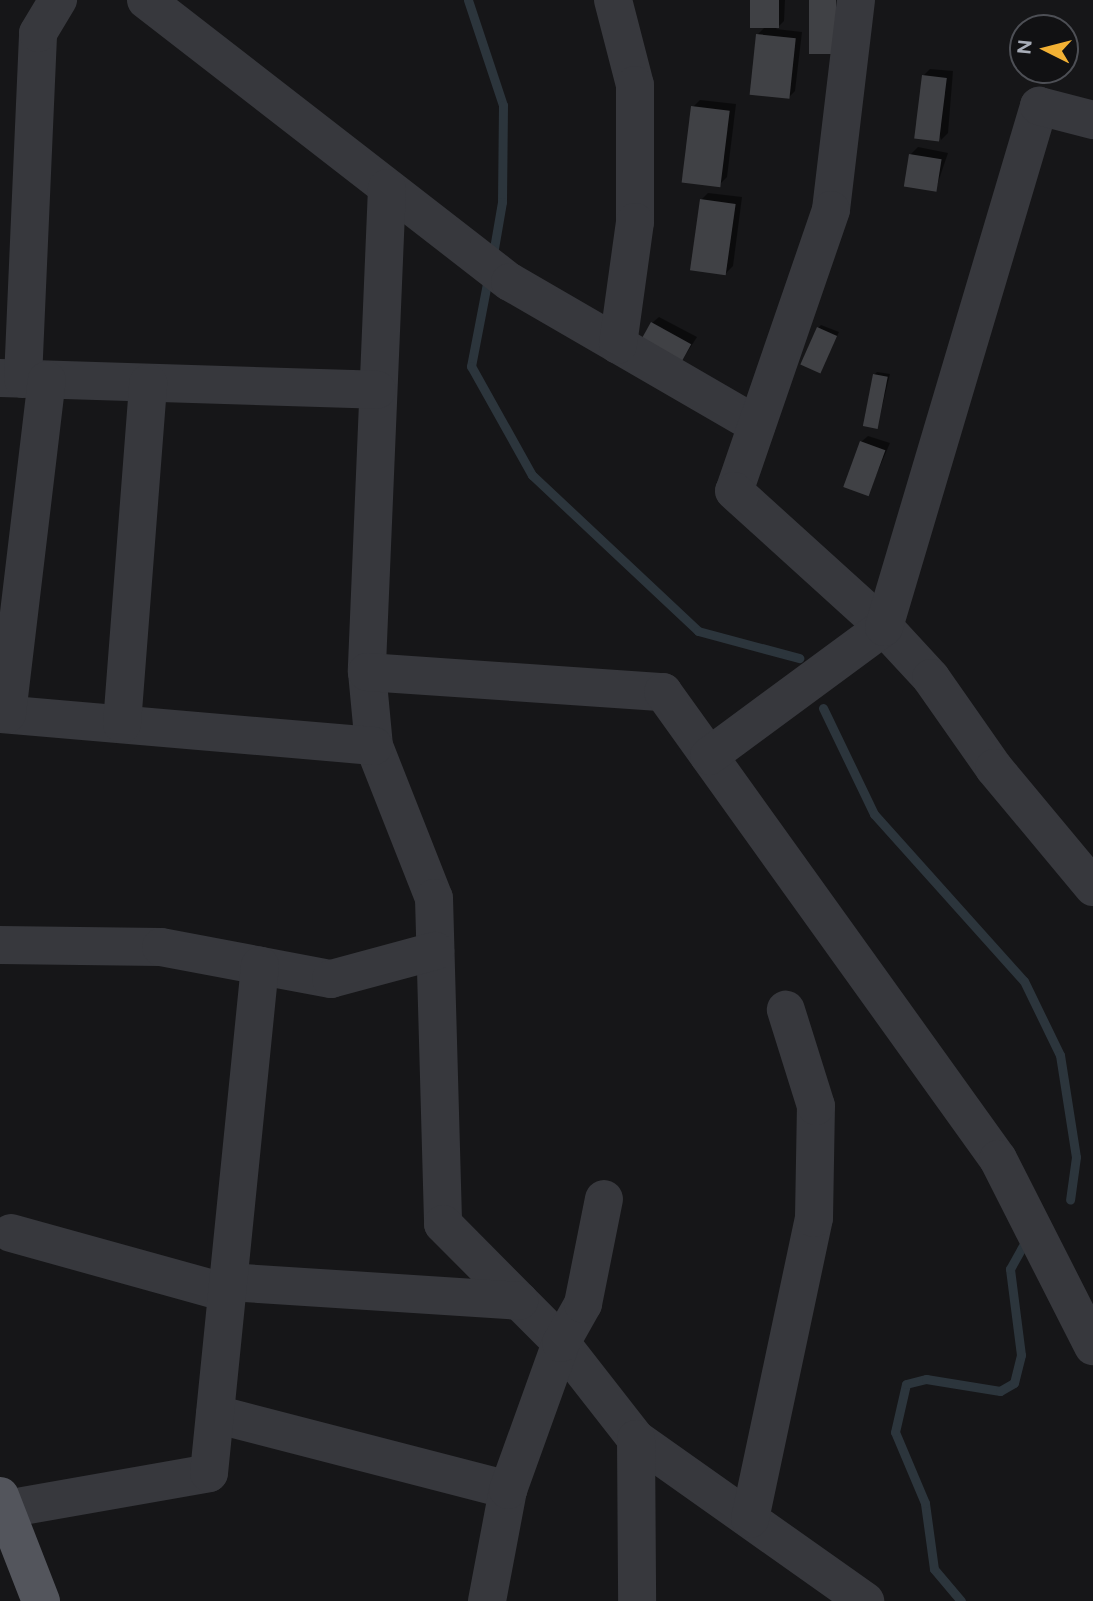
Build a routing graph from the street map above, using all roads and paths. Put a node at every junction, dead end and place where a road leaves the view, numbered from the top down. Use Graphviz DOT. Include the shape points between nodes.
graph roads {
  1 [pos="58,0"];
  2 [pos="146,0"];
  3 [pos="613,0"];
  4 [pos="856,0"];
  5 [pos="1093,120"];
  6 [pos="387,188"];
  7 [pos="618,345"];
  8 [pos="24,379"];
  9 [pos="148,383"];
  10 [pos="377,390"];
  11 [pos="757,425"];
  12 [pos="884,626"];
  13 [pos="367,672"];
  14 [pos="4,714"];
  15 [pos="122,724"];
  16 [pos="374,746"];
  17 [pos="709,756"];
  18 [pos="1091,880"];
  19 [pos="0,945"];
  20 [pos="435,951"];
  21 [pos="260,966"];
  22 [pos="786,1010"];
  23 [pos="604,1199"];
  24 [pos="11,1233"];
  25 [pos="228,1288"];
  26 [pos="519,1301"];
  27 [pos="561,1343"];
  28 [pos="1093,1346"];
  29 [pos="215,1415"];
  30 [pos="636,1438"];
  31 [pos="508,1490"];
  32 [pos="2,1505"];
  33 [pos="750,1519"];
  34 [pos="0,1565"];
  35 [pos="13,1601"];
  36 [pos="41,1601"];
  37 [pos="487,1601"];
  38 [pos="637,1601"];
  39 [pos="865,1601"];
  1 -- 8 [label="street" via="38,33"];
  2 -- 6 [label="street"];
  3 -- 7 [label="street" via="635,85 635,222"];
  4 -- 11 [label="street" via="831,210"];
  5 -- 12 [label="street" via="1039,106"];
  6 -- 7 [label="street" via="510,282"];
  6 -- 10 [label="street"];
  7 -- 11 [label="street"];
  8 -- 9 [label="street"];
  8 -- 14 [label="street"];
  9 -- 10 [label="street"];
  9 -- 15 [label="street"];
  10 -- 13 [label="street"];
  11 -- 12 [label="street" via="734,491"];
  12 -- 17 [label="street"];
  12 -- 18 [label="street"];
  13 -- 16 [label="street"];
  13 -- 17 [label="street" via="663,692"];
  14 -- 15 [label="street"];
  15 -- 16 [label="street"];
  16 -- 20 [label="street" via="434,898"];
  17 -- 28 [label="street" via="999,1159"];
  19 -- 21 [label="street" via="161,947"];
  20 -- 21 [label="street" via="331,979"];
  20 -- 26 [label="street" via="443,1224"];
  21 -- 25 [label="street"];
  22 -- 33 [label="street" via="816,1105 814,1218"];
  23 -- 27 [label="street" via="583,1304"];
  24 -- 25 [label="street"];
  25 -- 26 [label="street"];
  25 -- 29 [label="street"];
  26 -- 27 [label="street"];
  27 -- 30 [label="street"];
  27 -- 31 [label="street"];
  29 -- 31 [label="street"];
  29 -- 32 [label="street" via="209,1473"];
  30 -- 33 [label="street"];
  30 -- 38 [label="street"];
  31 -- 37 [label="street"];
  32 -- 36 [label="main road"];
  33 -- 39 [label="street"];
  34 -- 35 [label="main road"];
}
